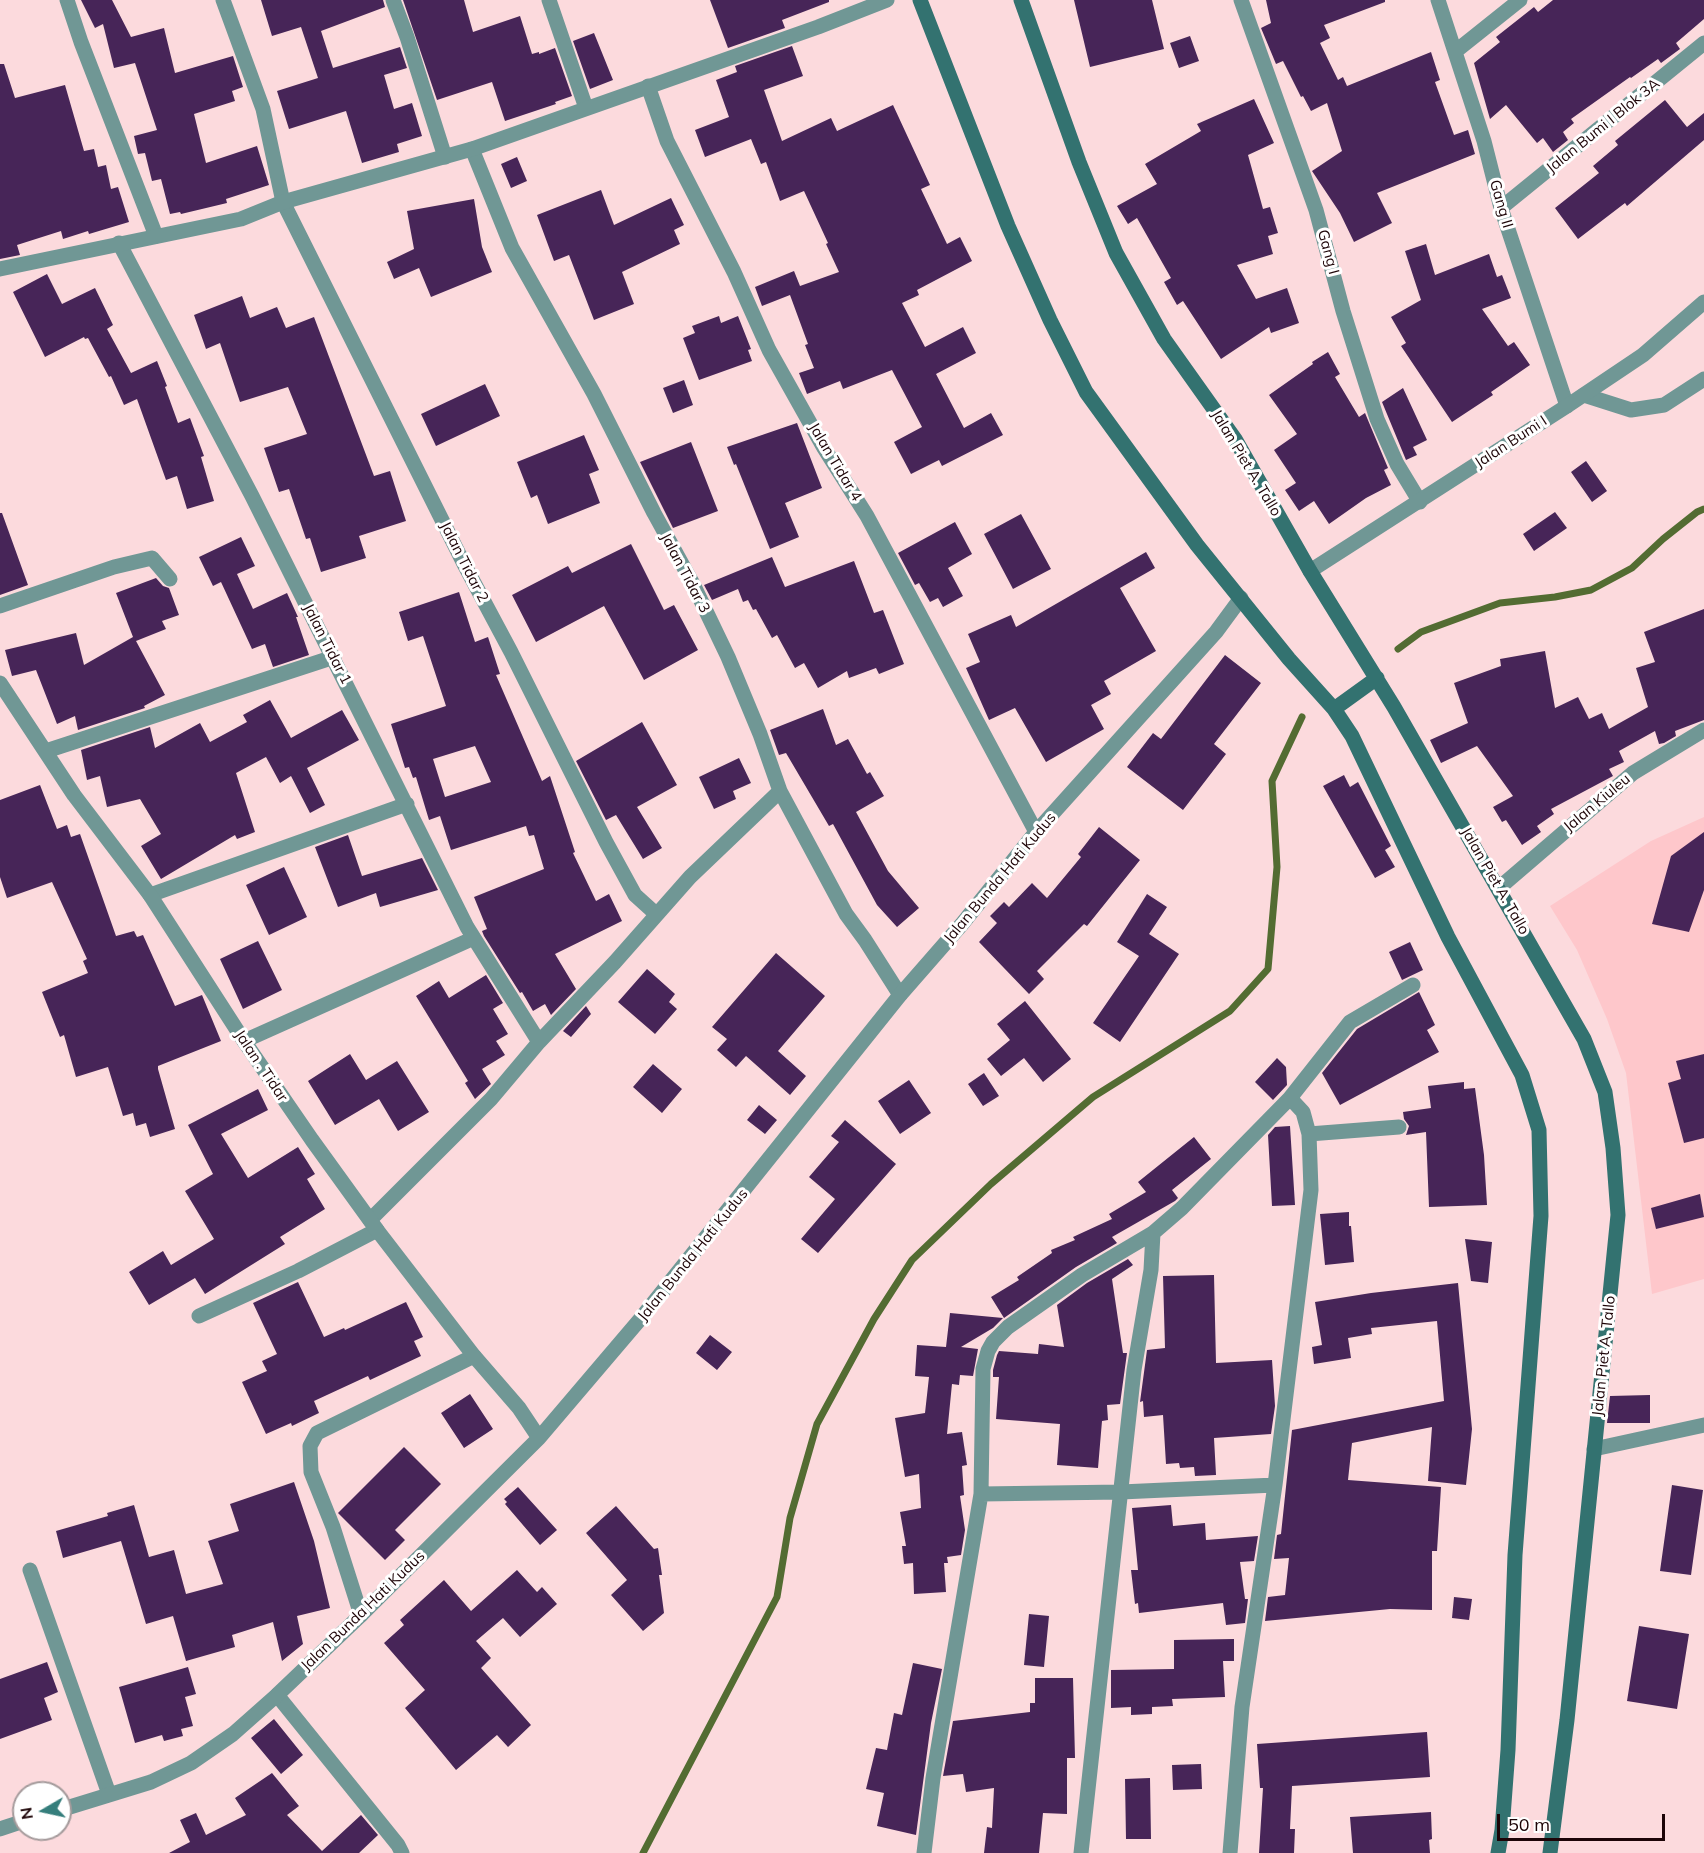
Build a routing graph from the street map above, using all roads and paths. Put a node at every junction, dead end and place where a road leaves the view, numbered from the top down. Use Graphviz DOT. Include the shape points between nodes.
graph roads {
  1 [pos="67,0"];
  2 [pos="223,0"];
  3 [pos="393,0"];
  4 [pos="549,0"];
  5 [pos="886,0"];
  6 [pos="920,0"];
  7 [pos="1021,0"];
  8 [pos="1241,0"];
  9 [pos="1438,0"];
  10 [pos="1520,0"];
  11 [pos="1704,43"];
  12 [pos="1456,51"];
  13 [pos="648,86"];
  14 [pos="586,108"];
  15 [pos="472,149"];
  16 [pos="445,157"];
  17 [pos="283,202"];
  18 [pos="1501,208"];
  19 [pos="156,236"];
  20 [pos="119,243"];
  21 [pos="0,269"];
  22 [pos="1704,302"];
  23 [pos="1704,379"];
  24 [pos="1584,395"];
  25 [pos="1567,406"];
  26 [pos="1420,502"];
  27 [pos="1310,571"];
  28 [pos="170,579"];
  29 [pos="1241,598"];
  30 [pos="0,606"];
  31 [pos="334,657"];
  32 [pos="1377,678"];
  33 [pos="0,683"];
  34 [pos="1334,709"];
  35 [pos="1704,730"];
  36 [pos="46,751"];
  37 [pos="780,791"];
  38 [pos="407,804"];
  39 [pos="1036,832"];
  40 [pos="1499,888"];
  41 [pos="150,895"];
  42 [pos="656,914"];
  43 [pos="474,938"];
  44 [pos="1413,985"];
  45 [pos="900,995"];
  46 [pos="244,1041"];
  47 [pos="539,1042"];
  48 [pos="1290,1098"];
  49 [pos="1399,1127"];
  50 [pos="1309,1134"];
  51 [pos="373,1225"];
  52 [pos="1153,1233"];
  53 [pos="199,1316"];
  54 [pos="474,1356"];
  55 [pos="1704,1425"];
  56 [pos="538,1438"];
  57 [pos="1594,1449"];
  58 [pos="1275,1485"];
  59 [pos="1121,1492"];
  60 [pos="981,1494"];
  61 [pos="30,1570"];
  62 [pos="361,1614"];
  63 [pos="277,1695"];
  64 [pos="109,1794"];
  65 [pos="72,1806"];
  66 [pos="402,1853"];
  67 [pos="924,1853"];
  68 [pos="1081,1853"];
  69 [pos="1230,1853"];
  70 [pos="1498,1853"];
  71 [pos="1550,1853"];
  1 -- 19 [label="street"];
  2 -- 17 [label="street, Jalan Tidar 2" via="263,109"];
  3 -- 16 [label="street"];
  4 -- 14 [label="street"];
  5 -- 13 [label="street"];
  6 -- 29 [label="main road" via="1008,226 1086,392 1197,545"];
  7 -- 27 [label="main road, Jalan Piet A. Tallo" via="1116,253 1164,339 1235,439"];
  8 -- 26 [label="street, Gang I" via="1316,210 1377,419"];
  9 -- 12 [label="street, Gang II"];
  10 -- 12 [label="street"];
  11 -- 18 [label="street, Jalan Bumi I Blok 3A"];
  12 -- 18 [label="street, Gang II"];
  13 -- 14 [label="street"];
  13 -- 39 [label="street, Jalan Tidar 4" via="667,141 769,350 867,516"];
  14 -- 15 [label="street"];
  15 -- 16 [label="street"];
  15 -- 37 [label="street, Jalan Tidar 3" via="512,248 693,584 728,657"];
  16 -- 17 [label="street"];
  17 -- 19 [label="street" via="242,219"];
  17 -- 42 [label="street, Jalan Tidar 2" via="611,851 635,895"];
  18 -- 25 [label="street, Gang II"];
  19 -- 20 [label="street"];
  20 -- 21 [label="street"];
  20 -- 31 [label="street, Jalan Tidar 1"];
  22 -- 24 [label="street, Jalan Bumi I" via="1643,355"];
  23 -- 24 [label="street" via="1664,405 1631,410"];
  24 -- 25 [label="street, Jalan Bumi I"];
  25 -- 26 [label="street, Jalan Bumi I"];
  26 -- 27 [label="street, Jalan Bumi I"];
  27 -- 32 [label="main road, Jalan Piet A. Tallo"];
  28 -- 30 [label="street" via="152,558"];
  29 -- 34 [label="main road"];
  29 -- 39 [label="street, Jalan Bunda Hati Kudus" via="1216,632"];
  31 -- 36 [label="street"];
  31 -- 38 [label="street, Jalan Tidar 1"];
  32 -- 34 [label="main road"];
  32 -- 40 [label="main road, Jalan Piet A. Tallo"];
  33 -- 36 [label="street, Jalan . Tidar"];
  34 -- 70 [label="main road" via="1352,736 1448,937 1522,1075 1539,1130 1542,1216 1515,1555 1508,1750"];
  35 -- 40 [label="street, Jalan Kiuleu" via="1633,773"];
  36 -- 41 [label="street, Jalan . Tidar" via="74,795"];
  37 -- 42 [label="street"];
  37 -- 45 [label="street, Jalan Tidar 3" via="846,914"];
  38 -- 41 [label="street"];
  38 -- 43 [label="street, Jalan Tidar 1"];
  39 -- 45 [label="street, Jalan Bunda Hati Kudus"];
  40 -- 57 [label="main road, Jalan Piet A. Tallo" via="1584,1039 1605,1092 1618,1215"];
  41 -- 46 [label="street, Jalan . Tidar"];
  42 -- 47 [label="street"];
  43 -- 46 [label="street"];
  43 -- 47 [label="street, Jalan Tidar 1"];
  44 -- 48 [label="street" via="1350,1022"];
  45 -- 56 [label="street, Jalan Bunda Hati Kudus" via="642,1317"];
  46 -- 51 [label="street, Jalan . Tidar"];
  47 -- 51 [label="street"];
  48 -- 50 [label="street" via="1303,1112"];
  48 -- 52 [label="street"];
  49 -- 50 [label="street"];
  50 -- 58 [label="street" via="1311,1190"];
  51 -- 53 [label="street" via="298,1271"];
  51 -- 54 [label="street, Jalan . Tidar"];
  52 -- 59 [label="street"];
  52 -- 60 [label="street" via="1082,1275 993,1342 983,1369"];
  54 -- 56 [label="street, Jalan . Tidar" via="519,1408"];
  54 -- 62 [label="street" via="317,1432 310,1446 311,1472"];
  55 -- 57 [label="street"];
  56 -- 62 [label="street, Jalan Bunda Hati Kudus"];
  57 -- 71 [label="main road, Jalan Piet A. Tallo"];
  58 -- 59 [label="street"];
  58 -- 69 [label="street" via="1242,1707"];
  59 -- 60 [label="street"];
  59 -- 68 [label="street"];
  60 -- 67 [label="street"];
  61 -- 64 [label="street"];
  62 -- 63 [label="street, Jalan Bunda Hati Kudus"];
  63 -- 64 [label="street, Jalan Bunda Hati Kudus" via="233,1734 191,1763 131,1790"];
  63 -- 66 [label="street"];
  64 -- 65 [label="street, Jalan Bunda Hati Kudus"];
}
